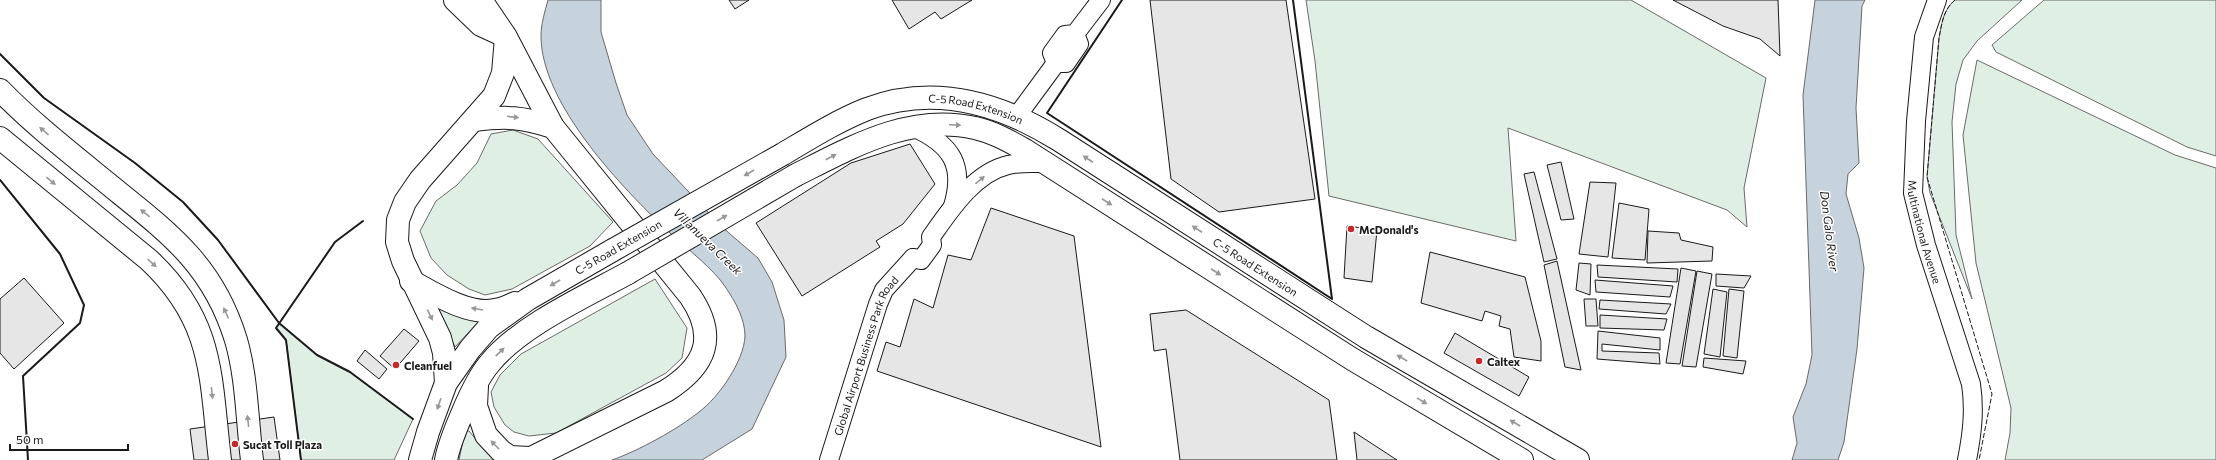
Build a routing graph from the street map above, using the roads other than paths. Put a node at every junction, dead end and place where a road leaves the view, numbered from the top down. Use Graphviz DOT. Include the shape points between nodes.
graph roads {
  1 [pos="456,0"];
  2 [pos="481,0"];
  3 [pos="1101,0"];
  4 [pos="1937,0"];
  5 [pos="506,37"];
  6 [pos="0,90"];
  7 [pos="1016,116"];
  8 [pos="474,120"];
  9 [pos="553,127"];
  10 [pos="915,128"];
  11 [pos="0,138"];
  12 [pos="1045,163"];
  13 [pos="952,207"];
  14 [pos="411,281"];
  15 [pos="528,299"];
  16 [pos="1366,337"];
  17 [pos="1352,359"];
  18 [pos="477,383"];
  19 [pos="446,384"];
  20 [pos="528,459"];
  21 [pos="220,460"];
  22 [pos="252,460"];
  23 [pos="420,460"];
  24 [pos="446,460"];
  25 [pos="829,460"];
  26 [pos="1522,460"];
  27 [pos="1578,460"];
  28 [pos="1967,460"];
  1 -- 5 [label="main road" via="482,25"];
  2 -- 5 [label="main road"];
  3 -- 7 [label="street" via="1075,34 1079,44 1066,63 1056,63"];
  4 -- 28 [label="street, Multinational Avenue" via="1924,37 1916,121 1913,193 1926,245 1971,384 1974,424"];
  5 -- 8 [label="main road" via="500,82 494,96"];
  5 -- 9 [label="main road"];
  22 -- 6 [label="main road, one-way" via="243,375 236,341 222,305 199,267 171,235 57,142"];
  7 -- 15 [label="main road, C-5 Road Extension, one-way, bridge" via="984,104 960,99 927,98 896,101 868,109 842,121"];
  16 -- 7 [label="main road, C-5 Road Extension, one-way" via="1053,136"];
  8 -- 9 [label="main road, one-way" via="503,116"];
  8 -- 14 [label="main road" via="427,172 400,212 397,242"];
  9 -- 20 [label="main road" via="692,300 704,321 705,340 700,360 678,383"];
  10 -- 12 [label="main road, C-5 Road Extension, one-way" via="957,125 976,128 999,136"];
  10 -- 13 [label="street, Global Airport Business Park Road" via="936,138 944,144 951,155 956,166 957,180 957,192"];
  18 -- 10 [label="main road, C-5 Road Extension, one-way, bridge" via="493,359 525,331 796,175 877,136"];
  11 -- 21 [label="main road, one-way" via="149,260 172,283 186,302 198,326 207,354"];
  13 -- 12 [label="street, Global Airport Business Park Road, one-way" via="972,186 996,169 1019,163"];
  12 -- 17 [label="main road, C-5 Road Extension, one-way"];
  13 -- 25 [label="street, Global Airport Business Park Road" via="931,237 924,237 920,241 911,253 913,258 884,290"];
  15 -- 14 [label="main road, one-way" via="494,311 482,310 454,303"];
  14 -- 19 [label="main road, one-way" via="429,311 440,338 444,353"];
  15 -- 19 [label="main road, C-5 Road Extension" via="489,327"];
  16 -- 17 [label="main road"];
  27 -- 16 [label="main road, C-5 Road Extension, one-way"];
  17 -- 26 [label="main road, C-5 Road Extension, one-way"];
  20 -- 18 [label="main road, one-way" via="510,457 500,451 486,435 476,406"];
  18 -- 24 [label="main road, C-5 Road Extension"];
  19 -- 23 [label="main road, C-5 Road Extension, one-way"];
}
